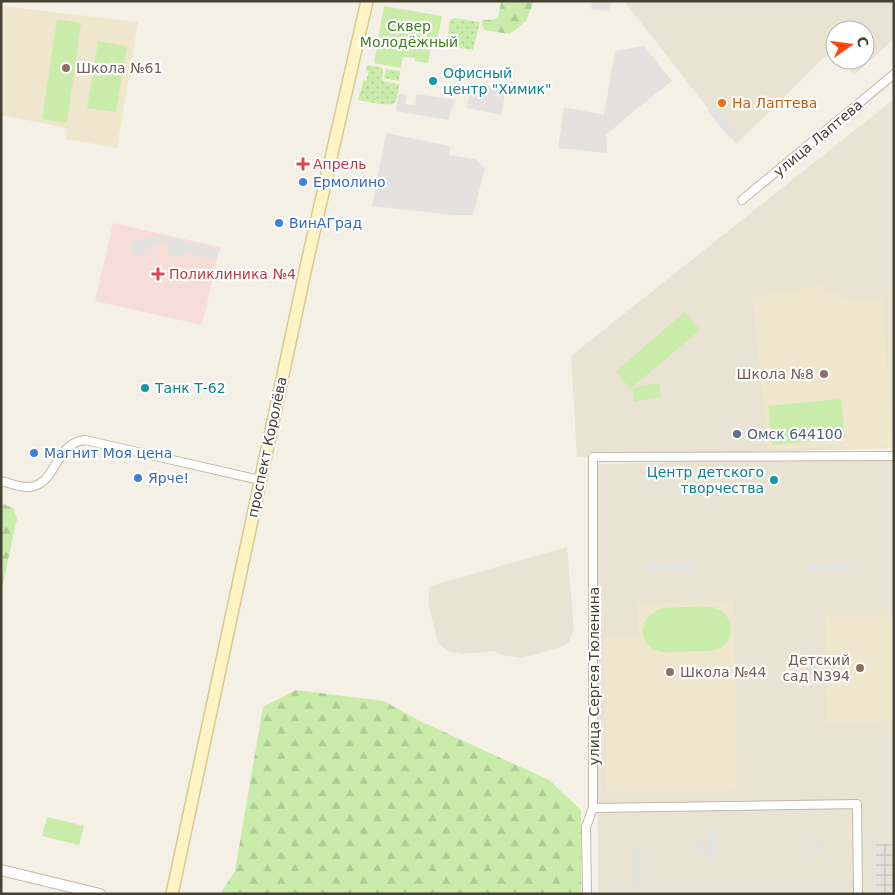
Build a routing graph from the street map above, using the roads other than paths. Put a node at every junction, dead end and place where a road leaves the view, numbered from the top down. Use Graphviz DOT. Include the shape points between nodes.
graph roads {
  1 [pos="367,1"];
  2 [pos="894,74"];
  3 [pos="742,200"];
  4 [pos="894,456"];
  5 [pos="260,480"];
  6 [pos="1,481"];
  7 [pos="593,808"];
  8 [pos="1,870"];
  9 [pos="100,894"];
  10 [pos="172,894"];
  11 [pos="587,894"];
  12 [pos="858,894"];
  1 -- 5 [label="main road, проспект Королёва"];
  2 -- 3 [label="street, улица Лаптева"];
  4 -- 7 [label="street, улица Сергея Тюленина" via="593,457"];
  5 -- 6 [label="street" via="85,440 62,452 50,474 36,484 26,487"];
  5 -- 10 [label="main road, проспект Королёва"];
  7 -- 11 [label="street, улица Сергея Тюленина" via="586,827"];
  7 -- 12 [label="street" via="857,804"];
  8 -- 9 [label="street"];
}
